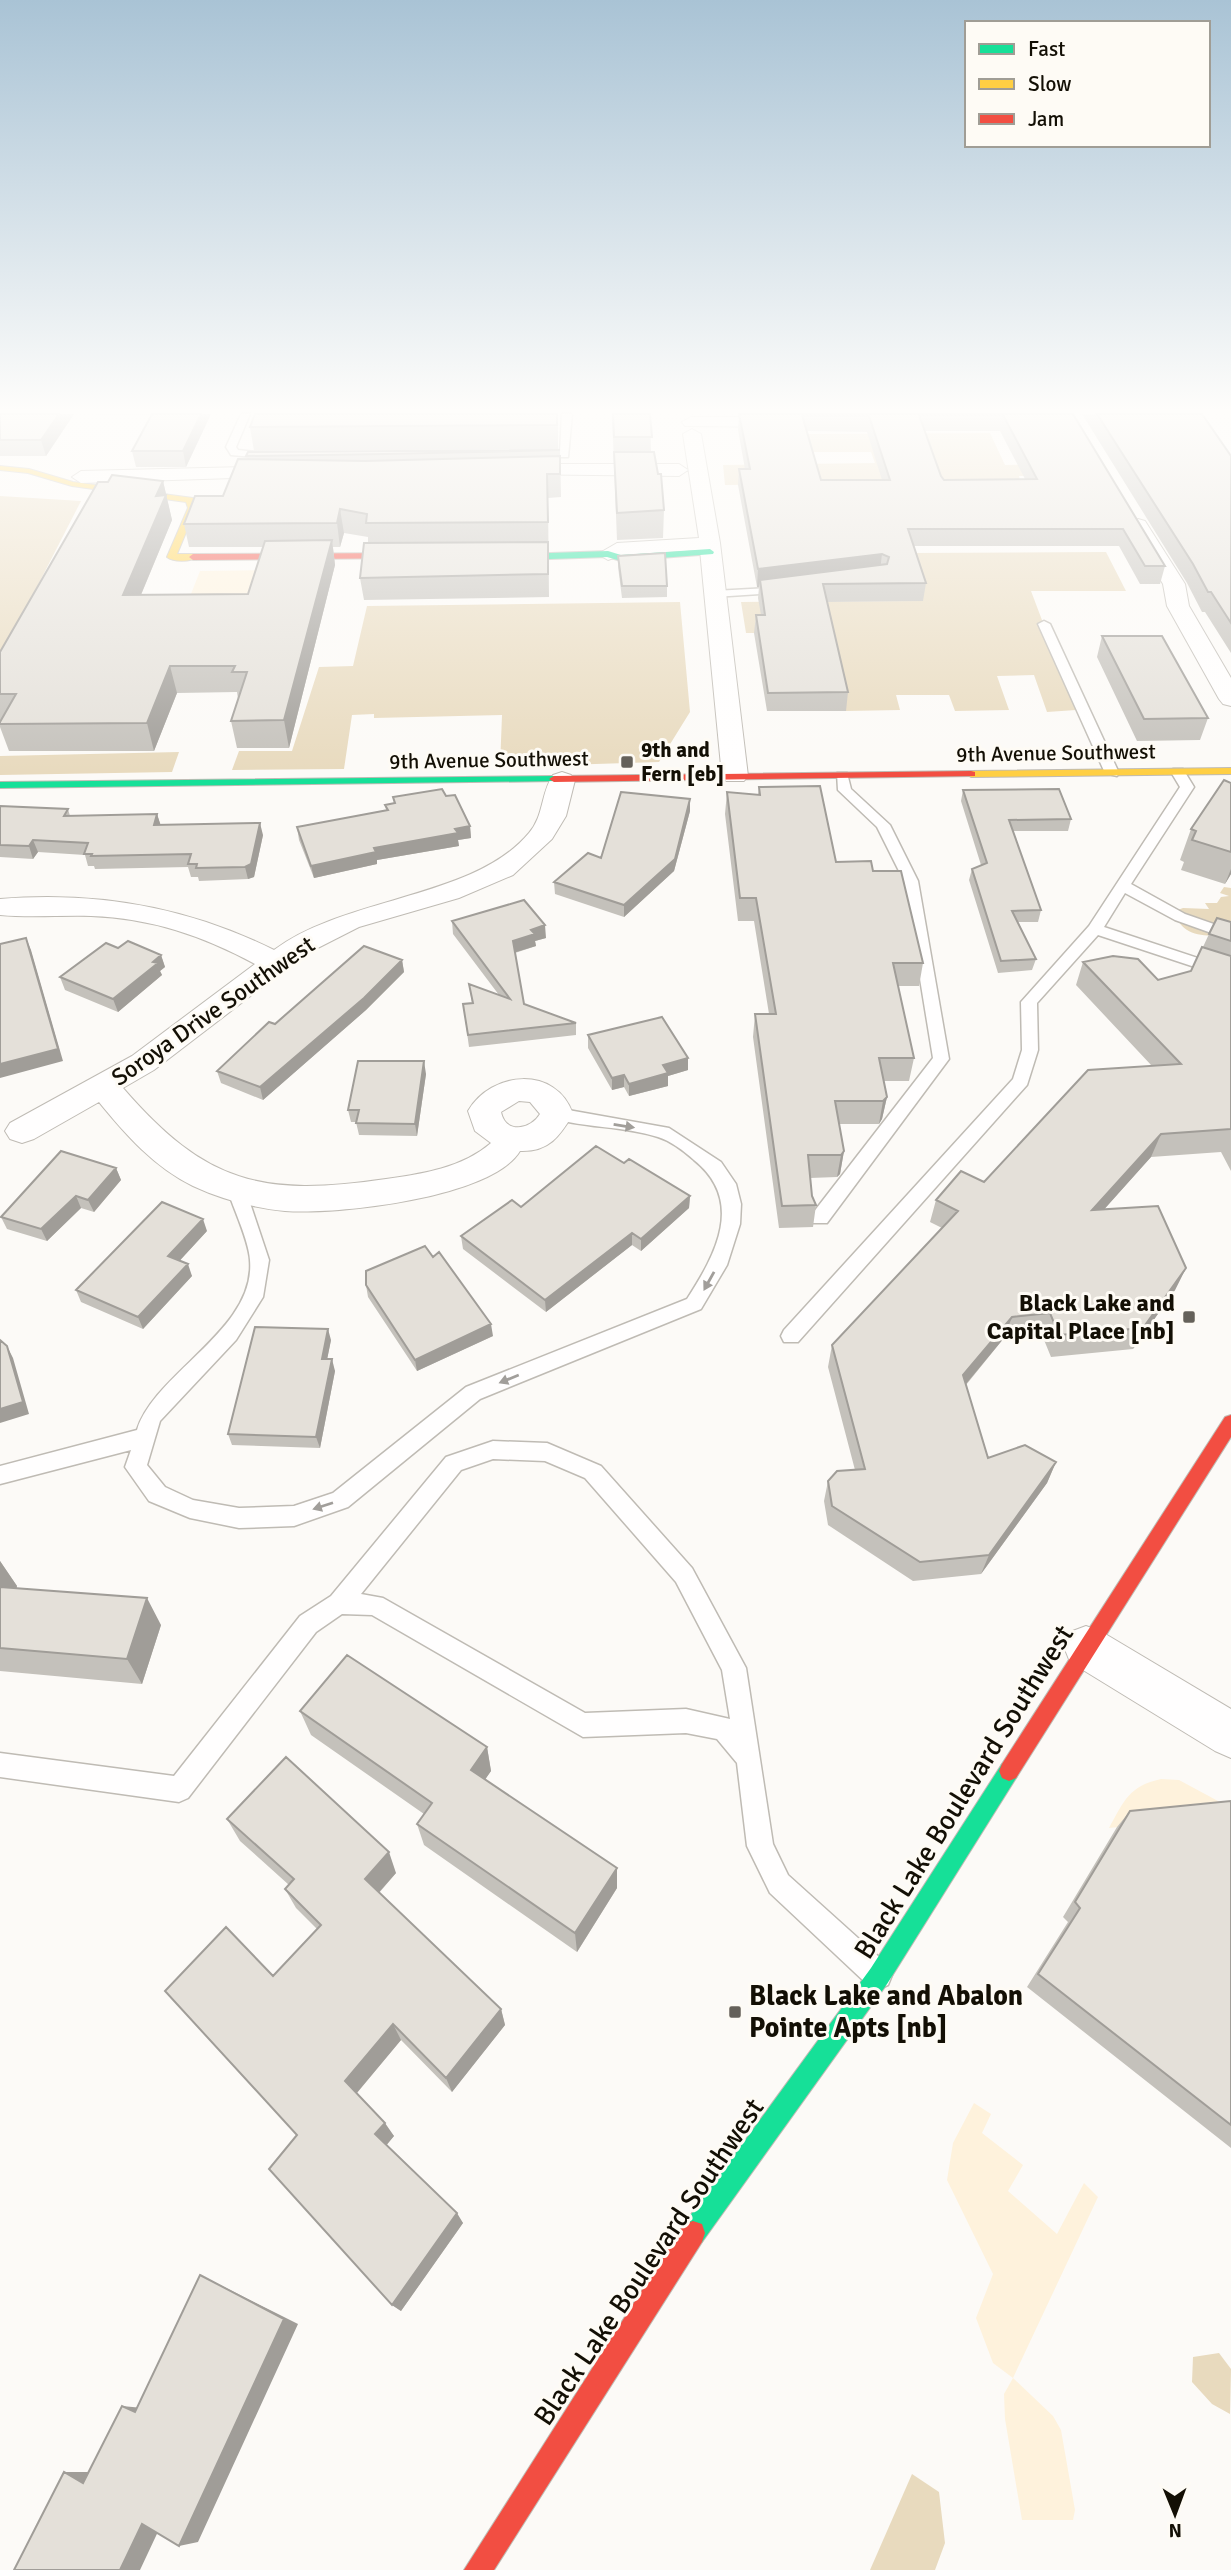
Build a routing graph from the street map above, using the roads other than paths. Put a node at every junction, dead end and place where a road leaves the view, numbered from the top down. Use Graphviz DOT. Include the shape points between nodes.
graph roads {
  1 [pos="180,534"];
  2 [pos="708,534"];
  3 [pos="1144,534"];
  4 [pos="710,548"];
  5 [pos="608,554"];
  6 [pos="427,557"];
  7 [pos="481,558"];
  8 [pos="795,588"];
  9 [pos="714,594"];
  10 [pos="1044,624"];
  11 [pos="1231,699"];
  12 [pos="1231,771"];
  13 [pos="1178,772"];
  14 [pos="1112,773"];
  15 [pos="735,776"];
  16 [pos="842,776"];
  17 [pos="562,780"];
  18 [pos="0,785"];
  19 [pos="1123,886"];
  20 [pos="1,906"];
  21 [pos="1095,929"];
  22 [pos="1231,935"];
  23 [pos="276,963"];
  24 [pos="1231,974"];
  25 [pos="104,1087"];
  26 [pos="557,1114"];
  27 [pos="7,1135"];
  28 [pos="510,1139"];
  29 [pos="236,1188"];
  30 [pos="820,1218"];
  31 [pos="791,1336"];
  32 [pos="1231,1422"];
  33 [pos="145,1437"];
  34 [pos="0,1475"];
  35 [pos="339,1603"];
  36 [pos="1086,1647"];
  37 [pos="1231,1735"];
  38 [pos="749,1758"];
  39 [pos="0,1765"];
  40 [pos="879,1976"];
  41 [pos="478,2570"];
  1 -- 6 [label="street" via="170,557"];
  2 -- 4 [label="street"];
  3 -- 11 [label="street" via="1174,584 1178,606"];
  4 -- 5 [label="street" via="617,549"];
  4 -- 9 [label="street"];
  5 -- 7 [label="street"];
  8 -- 9 [label="lane"];
  9 -- 15 [label="street"];
  10 -- 14 [label="lane"];
  12 -- 13 [label="street, 9th Avenue Southwest"];
  13 -- 14 [label="street, 9th Avenue Southwest"];
  13 -- 19 [label="lane" via="1187,787"];
  14 -- 16 [label="street, 9th Avenue Southwest"];
  15 -- 16 [label="street, 9th Avenue Southwest"];
  15 -- 17 [label="street, 9th Avenue Southwest"];
  16 -- 30 [label="lane" via="845,790 883,825 911,880 941,1059"];
  17 -- 18 [label="street, 9th Avenue Southwest"];
  17 -- 23 [label="street, Soroya Drive Southwest" via="553,816 539,839 503,869 449,892 349,921"];
  19 -- 21 [label="lane"];
  19 -- 22 [label="lane" via="1180,917"];
  20 -- 23 [label="street" via="145,912 198,927"];
  21 -- 24 [label="lane"];
  21 -- 31 [label="lane" via="1029,1002 1030,1050 1021,1081"];
  23 -- 25 [label="street, Soroya Drive Southwest"];
  25 -- 27 [label="street, Soroya Drive Southwest"];
  25 -- 29 [label="street" via="170,1158"];
  26 -- 28 [label="street" via="554,1123 538,1136"];
  26 -- 28 [label="street" via="540,1093 516,1090 494,1097 486,1104 484,1120 494,1134"];
  26 -- 33 [label="lane, one-way" via="665,1132 713,1162 731,1193 733,1225 711,1279 694,1304 473,1394 340,1500 294,1516 239,1518 190,1508 157,1494 136,1467"];
  28 -- 29 [label="street" via="502,1153 452,1177 355,1198 285,1198"];
  29 -- 33 [label="lane" via="260,1259 253,1297 229,1334 151,1417"];
  32 -- 36 [label="street, Black Lake Boulevard Southwest"];
  33 -- 34 [label="lane"];
  35 -- 38 [label="lane" via="375,1605 583,1726 686,1721 724,1728"];
  35 -- 38 [label="lane" via="454,1463 494,1450 547,1452 593,1472 684,1574 734,1668"];
  35 -- 39 [label="lane" via="308,1624 179,1789"];
  36 -- 37 [label="street"];
  36 -- 40 [label="street, Black Lake Boulevard Southwest"];
  38 -- 40 [label="lane" via="760,1846 779,1884"];
  40 -- 41 [label="street, Black Lake Boulevard Southwest" via="695,2230"];
}
